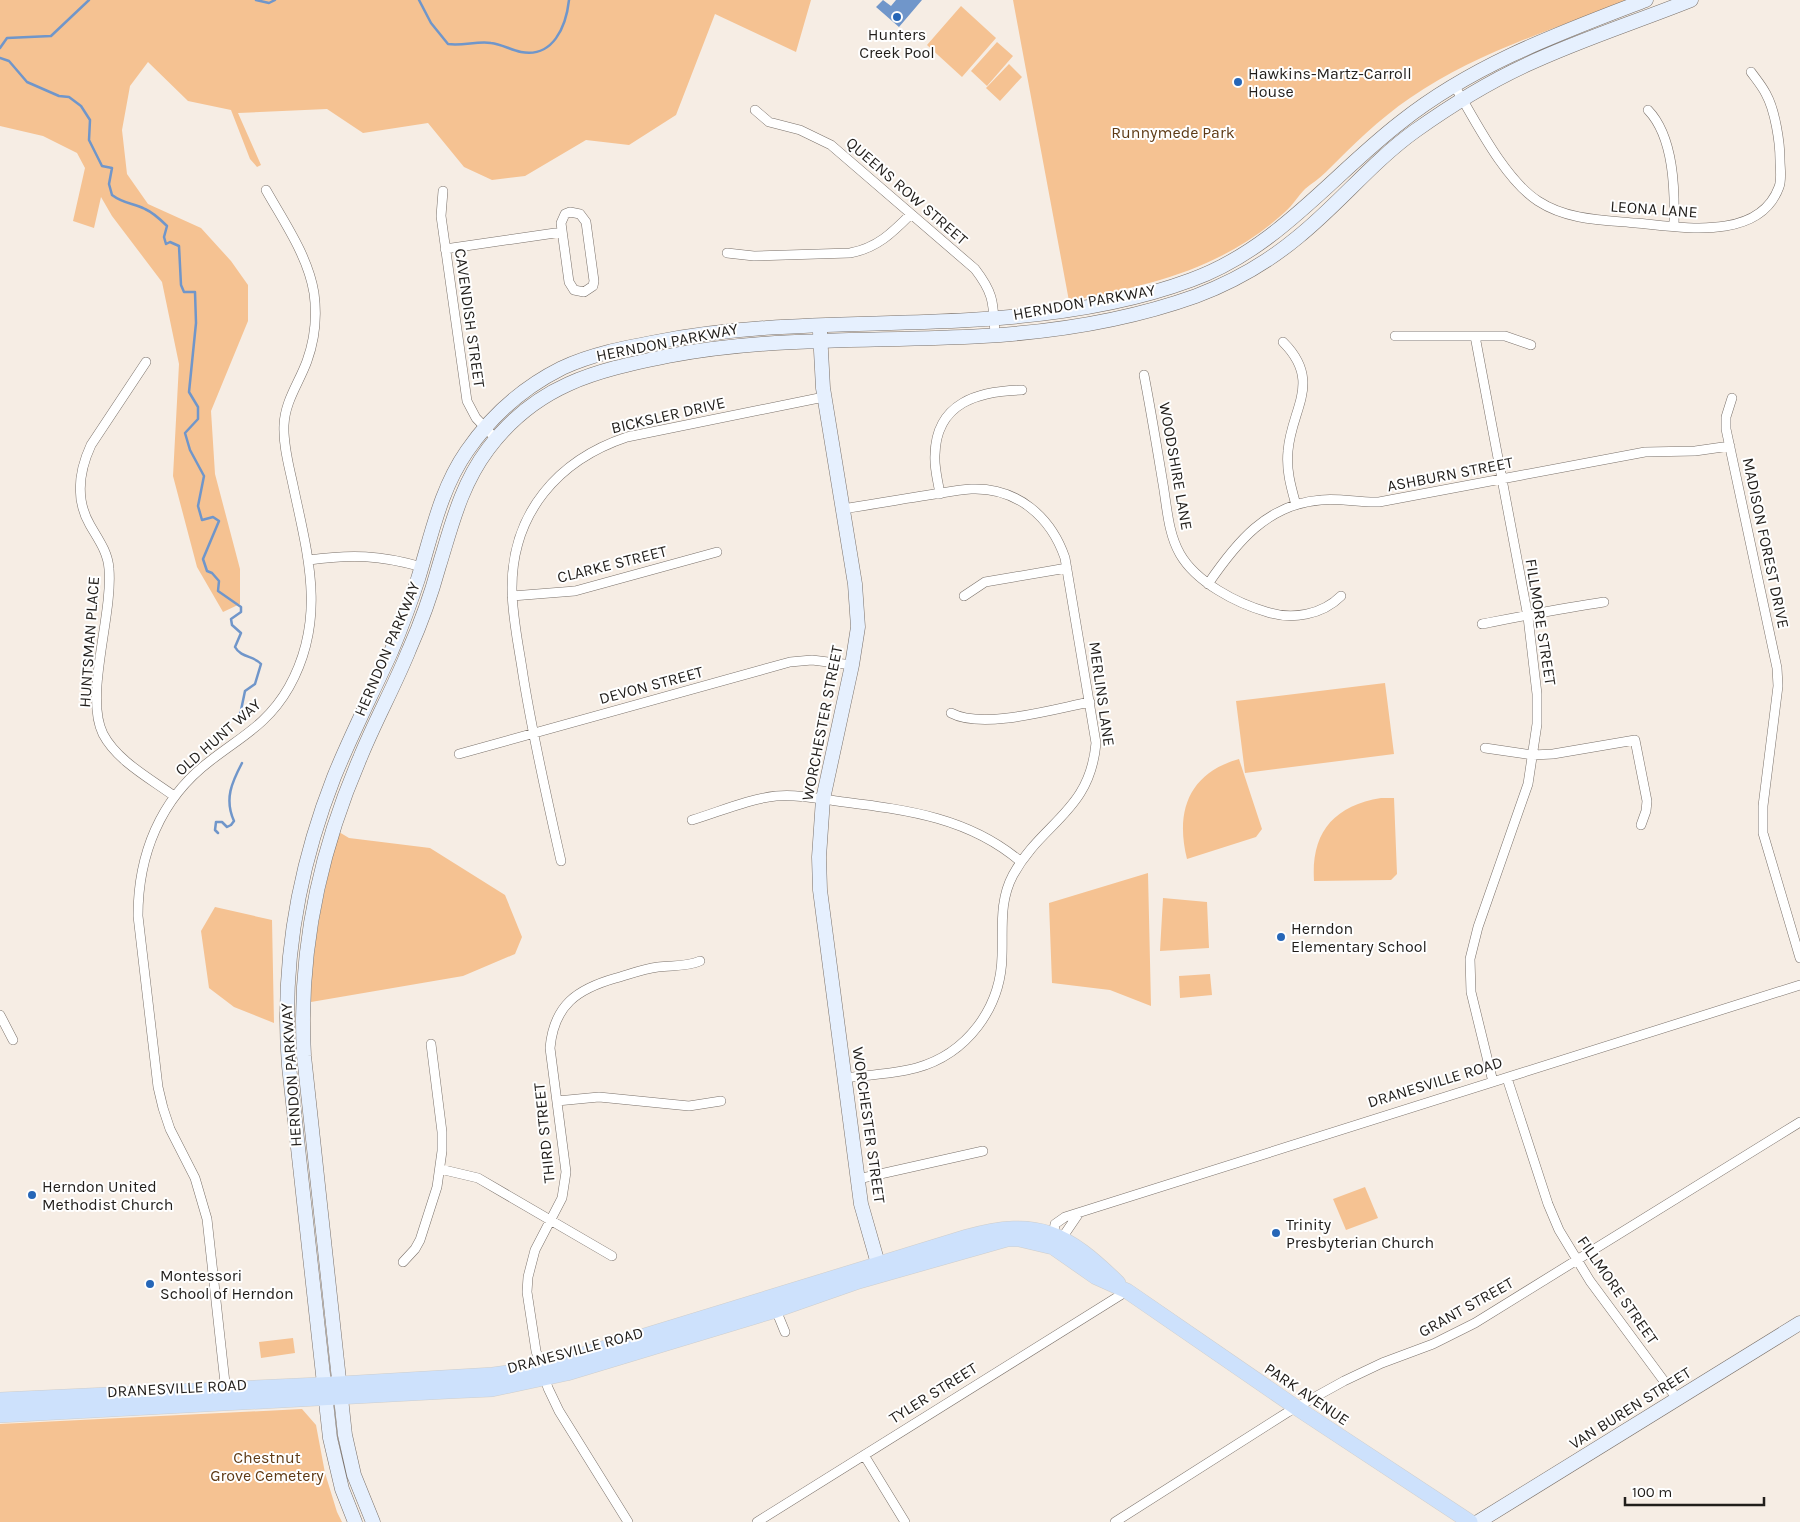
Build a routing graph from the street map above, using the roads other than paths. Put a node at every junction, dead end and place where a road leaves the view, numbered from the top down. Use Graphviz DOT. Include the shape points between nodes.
graph roads {
  1 [pos="1646,0"];
  2 [pos="1691,0"];
  3 [pos="1751,72"];
  4 [pos="1454,85"];
  5 [pos="1462,99"];
  6 [pos="754,110"];
  7 [pos="1648,110"];
  8 [pos="266,190"];
  9 [pos="443,190"];
  10 [pos="911,214"];
  11 [pos="1674,226"];
  12 [pos="562,232"];
  13 [pos="445,249"];
  14 [pos="727,253"];
  15 [pos="994,318"];
  16 [pos="819,324"];
  17 [pos="995,335"];
  18 [pos="1395,336"];
  19 [pos="1475,336"];
  20 [pos="820,340"];
  21 [pos="1283,342"];
  22 [pos="1531,345"];
  23 [pos="146,362"];
  24 [pos="1144,375"];
  25 [pos="1022,390"];
  26 [pos="824,397"];
  27 [pos="1732,398"];
  28 [pos="485,427"];
  29 [pos="496,439"];
  30 [pos="1730,446"];
  31 [pos="1502,479"];
  32 [pos="940,494"];
  33 [pos="1296,505"];
  34 [pos="843,509"];
  35 [pos="718,552"];
  36 [pos="309,560"];
  37 [pos="422,567"];
  38 [pos="1067,568"];
  39 [pos="1208,584"];
  40 [pos="512,596"];
  41 [pos="964,596"];
  42 [pos="1340,596"];
  43 [pos="1604,602"];
  44 [pos="1528,617"];
  45 [pos="1482,624"];
  46 [pos="852,665"];
  47 [pos="1090,702"];
  48 [pos="951,712"];
  49 [pos="532,734"];
  50 [pos="1485,748"];
  51 [pos="459,754"];
  52 [pos="1533,755"];
  53 [pos="174,796"];
  54 [pos="823,799"];
  55 [pos="692,820"];
  56 [pos="1641,825"];
  57 [pos="561,861"];
  58 [pos="1021,862"];
  59 [pos="1800,958"];
  60 [pos="700,961"];
  61 [pos="1800,985"];
  62 [pos="0,1015"];
  63 [pos="12,1040"];
  64 [pos="431,1044"];
  65 [pos="844,1078"];
  66 [pos="1507,1078"];
  67 [pos="1493,1082"];
  68 [pos="557,1101"];
  69 [pos="721,1101"];
  70 [pos="1800,1122"];
  71 [pos="984,1150"];
  72 [pos="440,1169"];
  73 [pos="858,1179"];
  74 [pos="1079,1212"];
  75 [pos="551,1220"];
  76 [pos="1056,1239"];
  77 [pos="612,1256"];
  78 [pos="1576,1261"];
  79 [pos="403,1262"];
  80 [pos="879,1270"];
  81 [pos="1126,1291"];
  82 [pos="776,1310"];
  83 [pos="1800,1323"];
  84 [pos="785,1332"];
  85 [pos="542,1374"];
  86 [pos="340,1391"];
  87 [pos="324,1392"];
  88 [pos="226,1396"];
  89 [pos="0,1400"];
  90 [pos="1678,1400"];
  91 [pos="1297,1408"];
  92 [pos="0,1415"];
  93 [pos="864,1455"];
  94 [pos="355,1522"];
  95 [pos="373,1522"];
  96 [pos="628,1522"];
  97 [pos="757,1522"];
  98 [pos="905,1522"];
  99 [pos="1115,1522"];
  100 [pos="1470,1522"];
  101 [pos="1478,1522"];
  1 -- 4 [label="main road, HERNDON PARKWAY" via="1530,46"];
  2 -- 5 [label="main road, HERNDON PARKWAY" via="1528,64"];
  3 -- 11 [label="street, LEONA LANE" via="1767,95 1780,145 1780,185 1772,201 1755,216 1735,224 1702,228"];
  4 -- 5 [label="street, LEONA LANE"];
  4 -- 15 [label="main road, HERNDON PARKWAY" via="1370,146 1288,224 1232,262 1186,282 1146,293 1058,311"];
  5 -- 11 [label="street, LEONA LANE" via="1513,179 1537,201 1581,218"];
  5 -- 17 [label="main road, HERNDON PARKWAY" via="1384,156 1298,237 1234,279 1196,296 1147,310 1049,329"];
  6 -- 10 [label="street, QUEENS ROW STREET" via="770,122 800,130 831,145"];
  7 -- 11 [label="street" via="1665,137 1674,190"];
  8 -- 36 [label="street, OLD HUNT WAY" via="304,259 314,292 312,343 291,394 284,424 286,453"];
  9 -- 13 [label="street, CAVENDISH STREET" via="441,216"];
  10 -- 14 [label="street" via="886,239 857,252 754,256"];
  10 -- 15 [label="street, QUEENS ROW STREET" via="975,269 990,290"];
  12 -- 12 [label="street" via="560,223 565,214 576,212 584,217 594,281 589,290 578,292 571,286"];
  12 -- 13 [label="street"];
  13 -- 28 [label="street, CAVENDISH STREET" via="467,401"];
  15 -- 16 [label="main road, HERNDON PARKWAY"];
  15 -- 17 [label="street, QUEENS ROW STREET"];
  16 -- 20 [label="main road, WORCHESTER STREET"];
  16 -- 28 [label="main road, HERNDON PARKWAY" via="725,330 594,356 535,384"];
  17 -- 20 [label="main road, HERNDON PARKWAY"];
  18 -- 19 [label="street"];
  19 -- 22 [label="street" via="1504,336"];
  19 -- 31 [label="street, FILLMORE STREET"];
  20 -- 26 [label="main road, WORCHESTER STREET"];
  20 -- 29 [label="main road, HERNDON PARKWAY" via="715,347 600,370 539,400"];
  21 -- 33 [label="street" via="1296,358 1302,379 1300,408 1288,449 1289,479"];
  23 -- 53 [label="street, HUNTSMAN PLACE" via="91,445 80,484 84,511 109,568 97,700 99,724 119,754"];
  24 -- 39 [label="street, WOODSHIRE LANE" via="1174,540 1188,565"];
  25 -- 32 [label="street" via="986,392 962,402 953,410 936,442 934,455"];
  26 -- 34 [label="main road, WORCHESTER STREET"];
  26 -- 40 [label="street, BICKSLER DRIVE" via="627,437 589,453 548,486 528,517 516,554"];
  27 -- 30 [label="street, MADISON FOREST DRIVE" via="1726,417"];
  28 -- 29 [label="street, CAVENDISH STREET"];
  28 -- 37 [label="main road, HERNDON PARKWAY" via="464,454 441,499"];
  29 -- 86 [label="main road, HERNDON PARKWAY" via="470,475 456,506 421,620 341,806 310,920 303,990 304,1056"];
  30 -- 31 [label="street, ASHBURN STREET" via="1695,451 1645,452"];
  30 -- 59 [label="street, MADISON FOREST DRIVE" via="1777,668 1778,686 1763,806 1763,833"];
  31 -- 33 [label="street, ASHBURN STREET" via="1380,502 1337,499"];
  31 -- 44 [label="street, FILLMORE STREET"];
  32 -- 34 [label="street, MERLINS LANE"];
  32 -- 38 [label="street, MERLINS LANE" via="985,489 1024,503 1036,511 1054,532"];
  33 -- 39 [label="street, ASHBURN STREET" via="1251,530"];
  34 -- 46 [label="main road, WORCHESTER STREET" via="858,605"];
  35 -- 40 [label="street, CLARKE STREET" via="575,592"];
  36 -- 37 [label="street" via="373,556"];
  36 -- 53 [label="street, OLD HUNT WAY" via="312,591 309,633 288,688 262,722 196,773"];
  37 -- 87 [label="main road, HERNDON PARKWAY" via="401,628 345,751 321,815 298,898 288,964 286,1016 289,1066"];
  38 -- 41 [label="street" via="985,582"];
  38 -- 47 [label="street, MERLINS LANE"];
  39 -- 42 [label="street, WOODSHIRE LANE" via="1264,612 1277,615 1319,611"];
  40 -- 49 [label="street, BICKSLER DRIVE"];
  43 -- 44 [label="street" via="1548,610"];
  44 -- 45 [label="street"];
  44 -- 52 [label="street, FILLMORE STREET" via="1538,694"];
  46 -- 49 [label="street, DEVON STREET" via="812,660 790,662"];
  46 -- 54 [label="main road, WORCHESTER STREET"];
  47 -- 48 [label="street" via="981,720 965,719"];
  47 -- 58 [label="street, MERLINS LANE" via="1096,743 1095,758 1086,785 1072,807"];
  49 -- 51 [label="street, DEVON STREET"];
  49 -- 57 [label="street, BICKSLER DRIVE"];
  50 -- 52 [label="street"];
  52 -- 56 [label="street" via="1564,753 1635,740 1647,801"];
  52 -- 67 [label="street, FILLMORE STREET" via="1523,802 1478,927 1470,959 1471,992"];
  53 -- 88 [label="street, OLD HUNT WAY" via="154,830 144,860 138,916 161,1101 170,1129 195,1178 207,1219"];
  54 -- 55 [label="street" via="774,797"];
  54 -- 58 [label="street" via="924,813 993,840"];
  54 -- 65 [label="main road, WORCHESTER STREET" via="820,890"];
  58 -- 65 [label="street, MERLINS LANE" via="1003,903 1001,972 996,993 982,1022 957,1048 934,1061 904,1070"];
  60 -- 68 [label="street, THIRD STREET" via="645,969 602,982 568,1002 551,1036"];
  61 -- 66 [label="street, DRANESVILLE ROAD"];
  62 -- 63 [label="street"];
  64 -- 72 [label="street" via="442,1132"];
  65 -- 73 [label="main road, WORCHESTER STREET"];
  66 -- 67 [label="street, DRANESVILLE ROAD"];
  66 -- 78 [label="street, FILLMORE STREET" via="1548,1204"];
  67 -- 74 [label="street, DRANESVILLE ROAD"];
  68 -- 69 [label="street" via="599,1097 689,1106"];
  68 -- 75 [label="street, THIRD STREET" via="565,1180 562,1198"];
  70 -- 78 [label="street, GRANT STREET"];
  71 -- 73 [label="street"];
  72 -- 75 [label="street" via="478,1178"];
  72 -- 79 [label="street" via="420,1240"];
  73 -- 80 [label="main road, WORCHESTER STREET" via="861,1204"];
  74 -- 76 [label="street"];
  74 -- 76 [label="street, DRANESVILLE ROAD" via="1054,1224"];
  75 -- 77 [label="street"];
  75 -- 85 [label="street, THIRD STREET" via="535,1250 527,1292"];
  76 -- 80 [label="main road, DRANESVILLE ROAD" via="1006,1239"];
  76 -- 81 [label="main road, PARK AVENUE" via="1096,1277"];
  78 -- 90 [label="street, FILLMORE STREET"];
  78 -- 91 [label="street, GRANT STREET" via="1451,1336 1364,1371"];
  80 -- 82 [label="main road, DRANESVILLE ROAD" via="860,1281"];
  80 -- 85 [label="main road, DRANESVILLE ROAD"];
  81 -- 91 [label="main road, PARK AVENUE"];
  81 -- 93 [label="street, TYLER STREET"];
  82 -- 84 [label="street"];
  82 -- 85 [label="main road, DRANESVILLE ROAD"];
  83 -- 90 [label="main road, VAN BUREN STREET"];
  85 -- 86 [label="main road, DRANESVILLE ROAD" via="493,1375"];
  85 -- 96 [label="street, THIRD STREET" via="559,1411"];
  86 -- 87 [label="main road, DRANESVILLE ROAD"];
  86 -- 95 [label="main road, HERNDON PARKWAY" via="351,1462"];
  87 -- 88 [label="main road, DRANESVILLE ROAD"];
  87 -- 94 [label="main road, HERNDON PARKWAY" via="332,1455"];
  88 -- 89 [label="main road, DRANESVILLE ROAD"];
  88 -- 92 [label="main road, DRANESVILLE ROAD"];
  90 -- 101 [label="main road, VAN BUREN STREET"];
  91 -- 99 [label="street, GRANT STREET"];
  91 -- 100 [label="main road, PARK AVENUE"];
  93 -- 97 [label="street, TYLER STREET"];
  93 -- 98 [label="street"];
}
